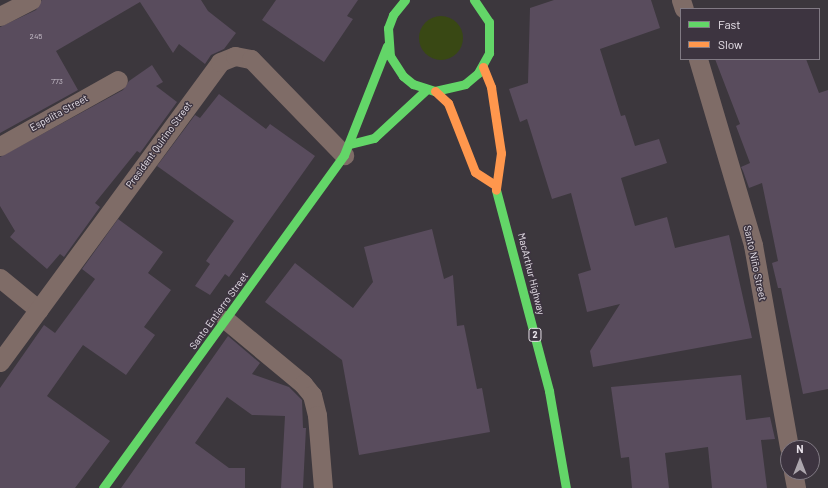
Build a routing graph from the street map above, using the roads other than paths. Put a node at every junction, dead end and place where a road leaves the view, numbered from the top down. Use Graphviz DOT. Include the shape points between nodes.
graph roads {
  1 [pos="31,0"];
  2 [pos="474,0"];
  3 [pos="489,0"];
  4 [pos="401,2"];
  5 [pos="482,8"];
  6 [pos="0,16"];
  7 [pos="387,46"];
  8 [pos="698,60"];
  9 [pos="483,67"];
  10 [pos="118,80"];
  11 [pos="431,90"];
  12 [pos="0,146"];
  13 [pos="347,150"];
  14 [pos="495,185"];
  15 [pos="0,278"];
  16 [pos="39,310"];
  17 [pos="226,320"];
  18 [pos="0,362"];
  19 [pos="788,440"];
  20 [pos="103,488"];
  21 [pos="323,488"];
  22 [pos="566,488"];
  1 -- 6 [label="street"];
  2 -- 5 [label="main road"];
  3 -- 5 [label="main road"];
  4 -- 7 [label="main road" via="388,28"];
  5 -- 9 [label="main road" via="489,22 491,37 489,53"];
  7 -- 11 [label="main road" via="394,65 403,76"];
  7 -- 13 [label="main road, Santo Entierro Street" via="357,117"];
  8 -- 19 [label="street, Santo Niño Street" via="753,245"];
  9 -- 11 [label="main road" via="465,84 455,88"];
  9 -- 14 [label="main road, MacArthur Highway / 2" via="491,87 501,153"];
  10 -- 12 [label="street, Espelita Street"];
  11 -- 13 [label="main road" via="374,138"];
  11 -- 14 [label="main road" via="448,104 475,172"];
  13 -- 16 [label="street, President Quirino Street" via="251,59 235,56 220,62"];
  13 -- 17 [label="main road, Santo Entierro Street"];
  14 -- 22 [label="main road, MacArthur Highway / 2" via="549,390"];
  15 -- 16 [label="street"];
  16 -- 18 [label="street, President Quirino Street"];
  17 -- 20 [label="main road, Santo Entierro Street"];
  17 -- 21 [label="street" via="303,384 312,395 317,415"];
}
